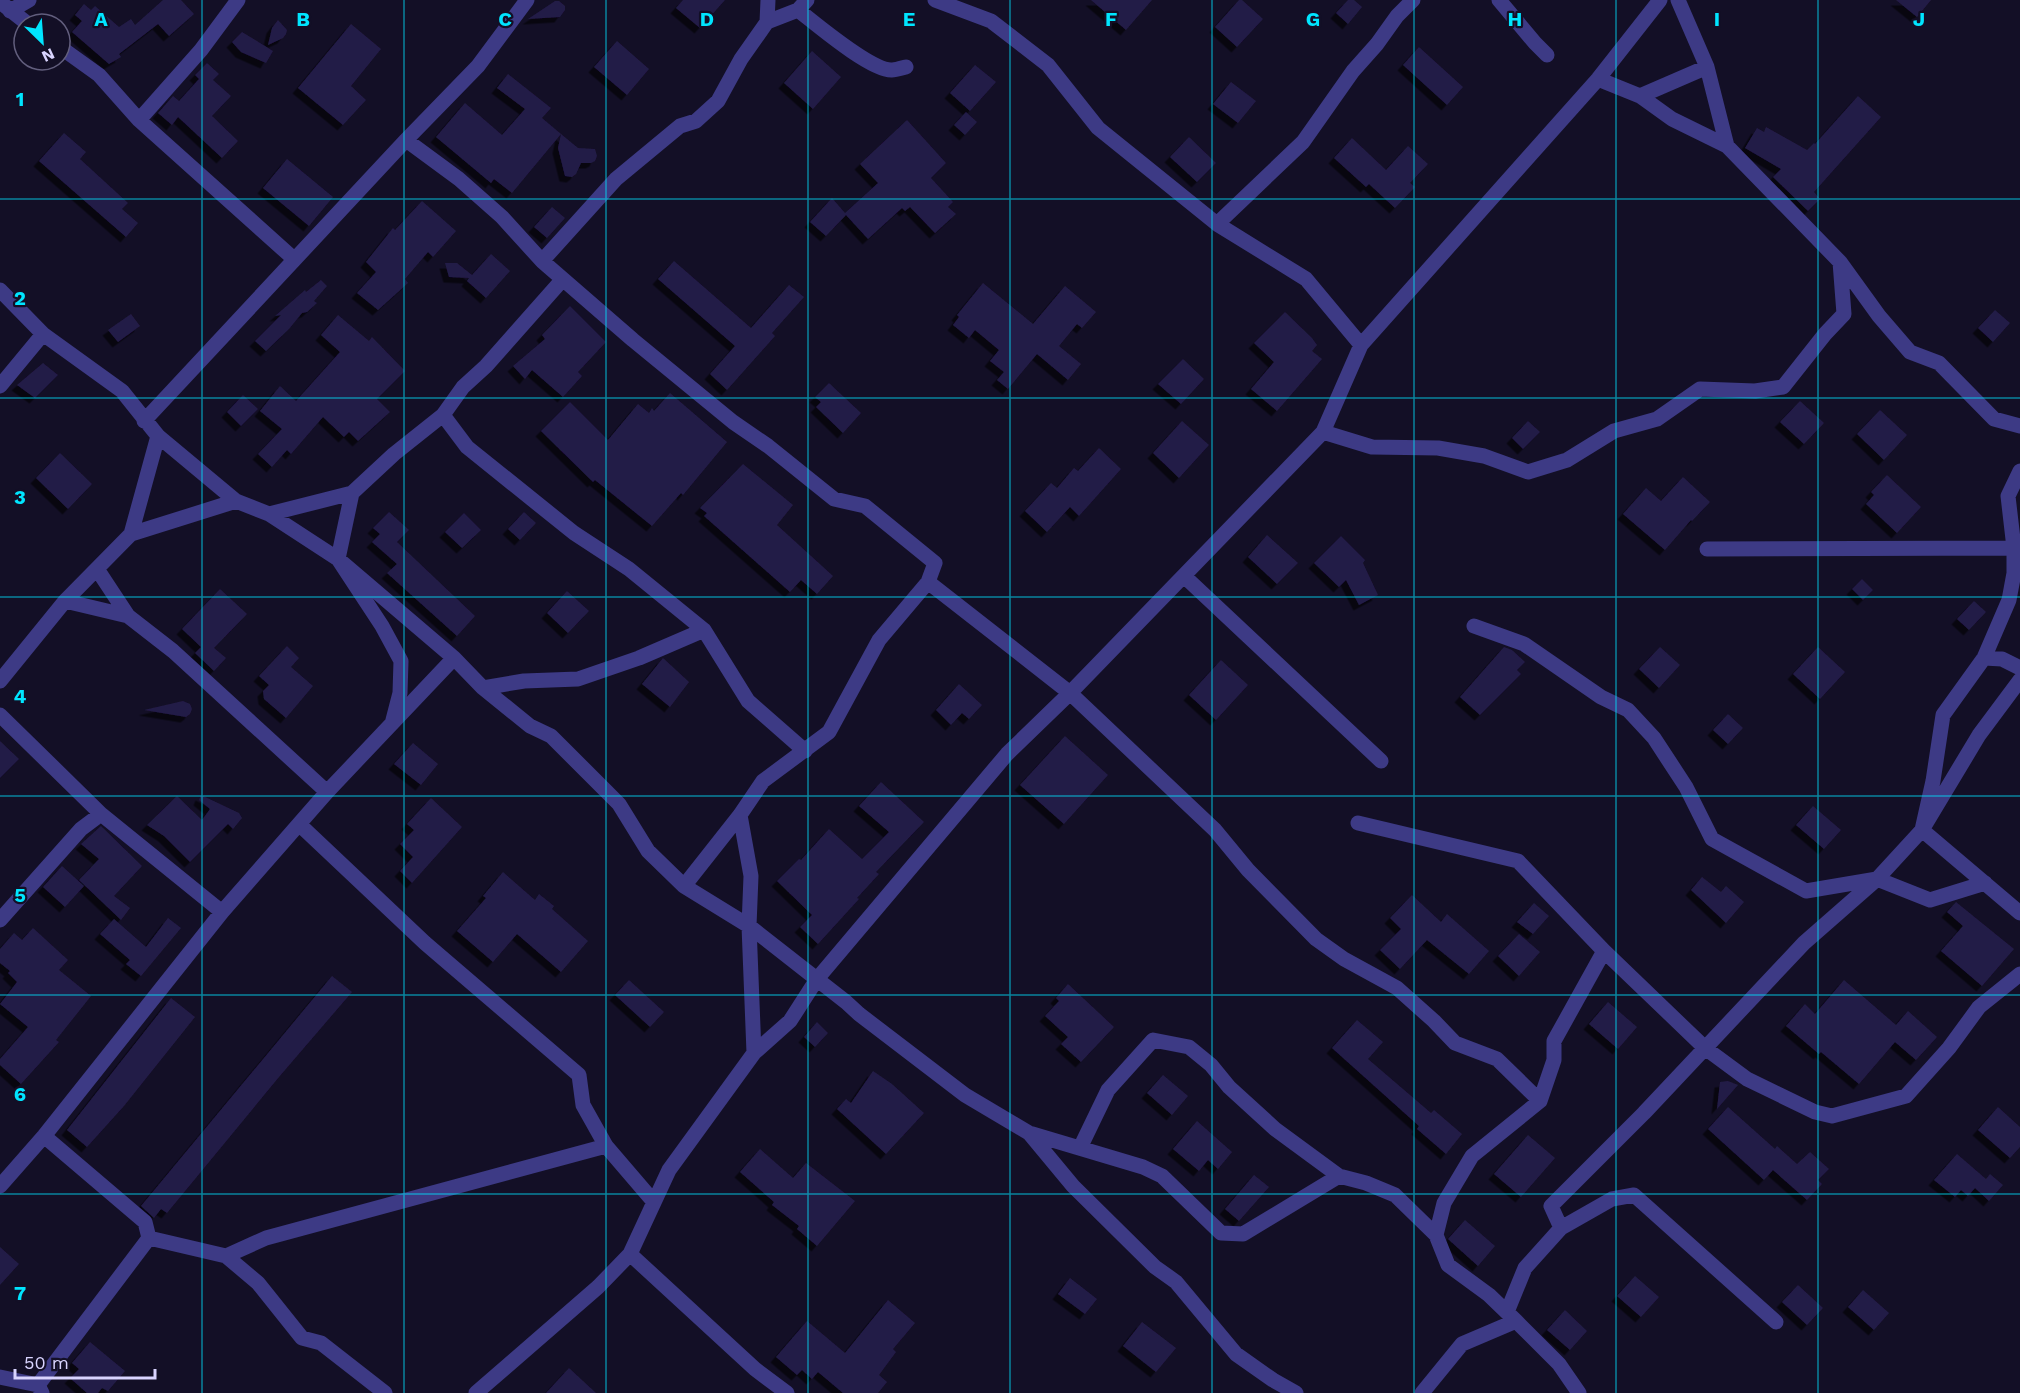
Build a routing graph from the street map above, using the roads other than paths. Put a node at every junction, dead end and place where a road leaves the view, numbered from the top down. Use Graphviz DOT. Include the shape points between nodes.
graph roads {
  1 [pos="29,0"];
  2 [pos="238,0"];
  3 [pos="526,0"];
  4 [pos="768,0"];
  5 [pos="935,0"];
  6 [pos="1413,0"];
  7 [pos="1499,0"];
  8 [pos="1660,0"];
  9 [pos="1678,0"];
  10 [pos="803,5"];
  11 [pos="5,6"];
  12 [pos="1396,8"];
  13 [pos="767,22"];
  14 [pos="1547,55"];
  15 [pos="72,56"];
  16 [pos="906,67"];
  17 [pos="1707,67"];
  18 [pos="1598,78"];
  19 [pos="1640,96"];
  20 [pos="139,120"];
  21 [pos="406,140"];
  22 [pos="1727,146"];
  23 [pos="1217,224"];
  24 [pos="294,259"];
  25 [pos="542,261"];
  26 [pos="1840,262"];
  27 [pos="562,279"];
  28 [pos="0,290"];
  29 [pos="43,334"];
  30 [pos="1361,345"];
  31 [pos="0,386"];
  32 [pos="2020,413"];
  33 [pos="443,416"];
  34 [pos="1994,419"];
  35 [pos="144,421"];
  36 [pos="2020,426"];
  37 [pos="1323,432"];
  38 [pos="158,436"];
  39 [pos="2020,471"];
  40 [pos="352,493"];
  41 [pos="236,501"];
  42 [pos="269,514"];
  43 [pos="131,534"];
  44 [pos="2017,548"];
  45 [pos="1707,549"];
  46 [pos="338,559"];
  47 [pos="98,569"];
  48 [pos="1184,576"];
  49 [pos="928,582"];
  50 [pos="65,601"];
  51 [pos="128,616"];
  52 [pos="1474,626"];
  53 [pos="704,630"];
  54 [pos="454,658"];
  55 [pos="1984,658"];
  56 [pos="2020,668"];
  57 [pos="2020,680"];
  58 [pos="0,681"];
  59 [pos="483,688"];
  60 [pos="1070,693"];
  61 [pos="0,716"];
  62 [pos="393,723"];
  63 [pos="805,751"];
  64 [pos="1381,761"];
  65 [pos="327,792"];
  66 [pos="101,814"];
  67 [pos="740,815"];
  68 [pos="1358,823"];
  69 [pos="300,825"];
  70 [pos="1922,830"];
  71 [pos="1877,879"];
  72 [pos="1985,883"];
  73 [pos="684,885"];
  74 [pos="222,912"];
  75 [pos="2020,913"];
  76 [pos="0,920"];
  77 [pos="749,926"];
  78 [pos="1604,951"];
  79 [pos="2020,974"];
  80 [pos="817,979"];
  81 [pos="1705,1048"];
  82 [pos="754,1053"];
  83 [pos="1540,1101"];
  84 [pos="1029,1133"];
  85 [pos="44,1137"];
  86 [pos="606,1146"];
  87 [pos="1080,1148"];
  88 [pos="1339,1176"];
  89 [pos="0,1186"];
  90 [pos="654,1202"];
  91 [pos="1561,1228"];
  92 [pos="1436,1235"];
  93 [pos="149,1238"];
  94 [pos="630,1254"];
  95 [pos="226,1256"];
  96 [pos="1511,1317"];
  97 [pos="1776,1322"];
  98 [pos="0,1377"];
  99 [pos="40,1389"];
  100 [pos="385,1393"];
  101 [pos="476,1393"];
  102 [pos="787,1393"];
  103 [pos="1296,1393"];
  104 [pos="1422,1393"];
  105 [pos="1579,1393"];
  1 -- 11 [label="street"];
  2 -- 20 [label="street" via="201,50"];
  3 -- 21 [label="street" via="478,66"];
  4 -- 13 [label="street"];
  5 -- 23 [label="street" via="991,21 1048,65 1098,128"];
  6 -- 12 [label="street"];
  7 -- 14 [label="street"];
  8 -- 18 [label="street"];
  9 -- 17 [label="street"];
  10 -- 13 [label="street"];
  10 -- 16 [label="street" via="841,44 865,59 890,71"];
  12 -- 23 [label="street" via="1377,44 1304,141"];
  13 -- 25 [label="street" via="741,58 718,101 616,179"];
  15 -- 20 [label="street" via="99,75"];
  17 -- 19 [label="street"];
  17 -- 22 [label="street"];
  18 -- 19 [label="street"];
  18 -- 30 [label="street"];
  19 -- 22 [label="street" via="1672,119"];
  20 -- 24 [label="street"];
  21 -- 24 [label="street"];
  21 -- 25 [label="street" via="502,217"];
  22 -- 26 [label="street"];
  23 -- 30 [label="street" via="1306,279"];
  24 -- 35 [label="street"];
  25 -- 27 [label="street"];
  26 -- 34 [label="street" via="1910,352 1939,363"];
  26 -- 37 [label="street" via="1844,314 1783,387 1755,392 1700,389 1657,419 1614,431 1567,460 1528,472 1484,456 1438,448 1372,447"];
  27 -- 33 [label="street" via="463,387"];
  27 -- 49 [label="street" via="733,422 834,499 865,506 936,563"];
  28 -- 29 [label="street"];
  29 -- 31 [label="street"];
  29 -- 35 [label="street" via="122,391"];
  30 -- 37 [label="street"];
  32 -- 34 [label="street"];
  33 -- 40 [label="street"];
  33 -- 53 [label="street" via="467,447"];
  34 -- 36 [label="street"];
  35 -- 38 [label="street"];
  37 -- 48 [label="street"];
  38 -- 41 [label="street"];
  38 -- 43 [label="street"];
  39 -- 44 [label="street" via="2008,496"];
  40 -- 42 [label="street"];
  40 -- 46 [label="street"];
  41 -- 42 [label="street"];
  41 -- 43 [label="street"];
  42 -- 46 [label="street"];
  43 -- 47 [label="street"];
  44 -- 45 [label="street"];
  44 -- 55 [label="street" via="2009,600"];
  46 -- 54 [label="street"];
  46 -- 62 [label="street" via="401,661 400,693"];
  47 -- 50 [label="street"];
  47 -- 51 [label="street"];
  48 -- 60 [label="street"];
  48 -- 64 [label="street"];
  49 -- 60 [label="street"];
  49 -- 63 [label="street" via="879,640 829,732"];
  50 -- 51 [label="street"];
  50 -- 58 [label="street"];
  51 -- 65 [label="street" via="173,651"];
  52 -- 71 [label="street" via="1524,644 1601,697 1628,710 1654,738 1686,787 1712,839 1806,891"];
  53 -- 59 [label="street" via="578,679 524,681"];
  53 -- 63 [label="street" via="748,701"];
  54 -- 59 [label="street"];
  54 -- 62 [label="street"];
  55 -- 56 [label="street" via="2002,659"];
  55 -- 70 [label="street" via="1943,715"];
  57 -- 70 [label="street" via="1979,735"];
  59 -- 73 [label="street" via="530,726 551,736 619,804 648,851"];
  60 -- 80 [label="street" via="1007,754"];
  60 -- 83 [label="street" via="1215,830 1316,939 1397,988 1455,1043 1497,1059"];
  61 -- 66 [label="street"];
  62 -- 65 [label="street"];
  63 -- 67 [label="street" via="763,781"];
  65 -- 69 [label="street"];
  66 -- 74 [label="street"];
  66 -- 76 [label="street" via="81,828"];
  67 -- 73 [label="street"];
  67 -- 77 [label="street" via="751,876"];
  68 -- 78 [label="street" via="1518,861"];
  69 -- 74 [label="street"];
  69 -- 86 [label="street" via="425,943 579,1075 583,1105"];
  70 -- 71 [label="street"];
  70 -- 72 [label="street"];
  71 -- 72 [label="street" via="1930,900"];
  71 -- 81 [label="street" via="1804,943"];
  72 -- 75 [label="street"];
  73 -- 77 [label="street"];
  74 -- 85 [label="street"];
  77 -- 80 [label="street"];
  77 -- 82 [label="street"];
  78 -- 81 [label="street"];
  78 -- 83 [label="street" via="1554,1041 1554,1060"];
  79 -- 81 [label="street" via="1979,1007 1906,1096 1832,1116 1815,1112 1747,1079"];
  80 -- 82 [label="street" via="790,1021"];
  80 -- 84 [label="street" via="965,1095"];
  81 -- 91 [label="street" via="1551,1206"];
  82 -- 90 [label="street" via="669,1170"];
  83 -- 92 [label="street" via="1472,1156 1444,1203"];
  84 -- 87 [label="street"];
  84 -- 103 [label="street" via="1073,1186 1155,1267 1176,1281 1236,1354"];
  85 -- 89 [label="street"];
  85 -- 93 [label="street" via="145,1222"];
  86 -- 90 [label="street"];
  86 -- 95 [label="street" via="266,1238"];
  87 -- 88 [label="street" via="1162,1176 1221,1233 1243,1234"];
  87 -- 88 [label="street" via="1108,1090 1153,1040 1189,1047 1275,1128"];
  88 -- 92 [label="street" via="1395,1195"];
  90 -- 94 [label="street"];
  91 -- 96 [label="street" via="1525,1268"];
  91 -- 97 [label="street" via="1612,1199 1634,1196"];
  92 -- 96 [label="street" via="1448,1265"];
  93 -- 95 [label="street"];
  93 -- 99 [label="street"];
  94 -- 101 [label="street" via="598,1287"];
  94 -- 102 [label="street" via="755,1369"];
  95 -- 100 [label="street" via="258,1283 302,1338 321,1343"];
  96 -- 104 [label="street" via="1462,1344"];
  96 -- 105 [label="street" via="1559,1364"];
  98 -- 99 [label="street"];
}
